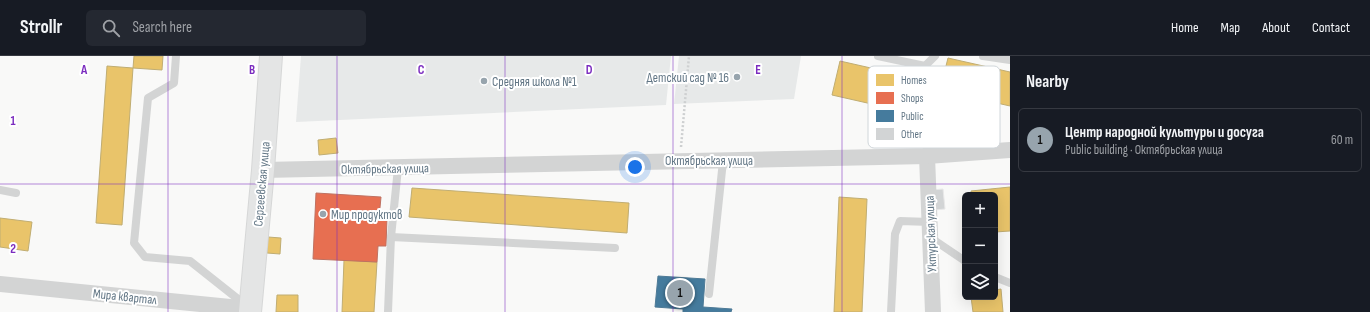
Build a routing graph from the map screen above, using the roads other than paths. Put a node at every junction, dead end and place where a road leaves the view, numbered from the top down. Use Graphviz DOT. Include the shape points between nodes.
graph roads {
  1 [pos="176,56"];
  2 [pos="271,56"];
  3 [pos="878,56"];
  4 [pos="935,56"];
  5 [pos="983,56"];
  6 [pos="1010,60"];
  7 [pos="925,66"];
  8 [pos="927,148"];
  9 [pos="1010,150"];
  10 [pos="927,156"];
  11 [pos="723,161"];
  12 [pos="398,168"];
  13 [pos="263,170"];
  14 [pos="0,190"];
  15 [pos="16,193"];
  16 [pos="930,222"];
  17 [pos="391,237"];
  18 [pos="931,238"];
  19 [pos="615,248"];
  20 [pos="962,259"];
  21 [pos="998,278"];
  22 [pos="0,284"];
  23 [pos="1010,284"];
  24 [pos="709,294"];
  25 [pos="250,310"];
  26 [pos="388,312"];
  27 [pos="892,312"];
  28 [pos="933,312"];
  1 -- 25 [label="lane" via="174,83 148,98 134,243 145,257 190,261"];
  2 -- 13 [label="main road, Сергеевская улица"];
  3 -- 7 [label="lane"];
  4 -- 7 [label="lane"];
  5 -- 6 [label="lane"];
  8 -- 10 [label="lane"];
  9 -- 10 [label="street, Октябрьская улица"];
  10 -- 11 [label="street, Октябрьская улица"];
  10 -- 16 [label="street, Уктурская улица"];
  11 -- 12 [label="street, Октябрьская улица"];
  11 -- 24 [label="lane"];
  12 -- 13 [label="street, Октябрьская улица"];
  12 -- 17 [label="lane"];
  13 -- 25 [label="main road, Сергеевская улица"];
  14 -- 15 [label="lane"];
  16 -- 18 [label="street, Уктурская улица"];
  16 -- 27 [label="lane" via="900,221 895,234"];
  17 -- 19 [label="lane"];
  17 -- 26 [label="lane"];
  18 -- 20 [label="lane"];
  18 -- 28 [label="street, Уктурская улица"];
  21 -- 23 [label="lane"];
  22 -- 25 [label="street, Мира квартал"];
}
